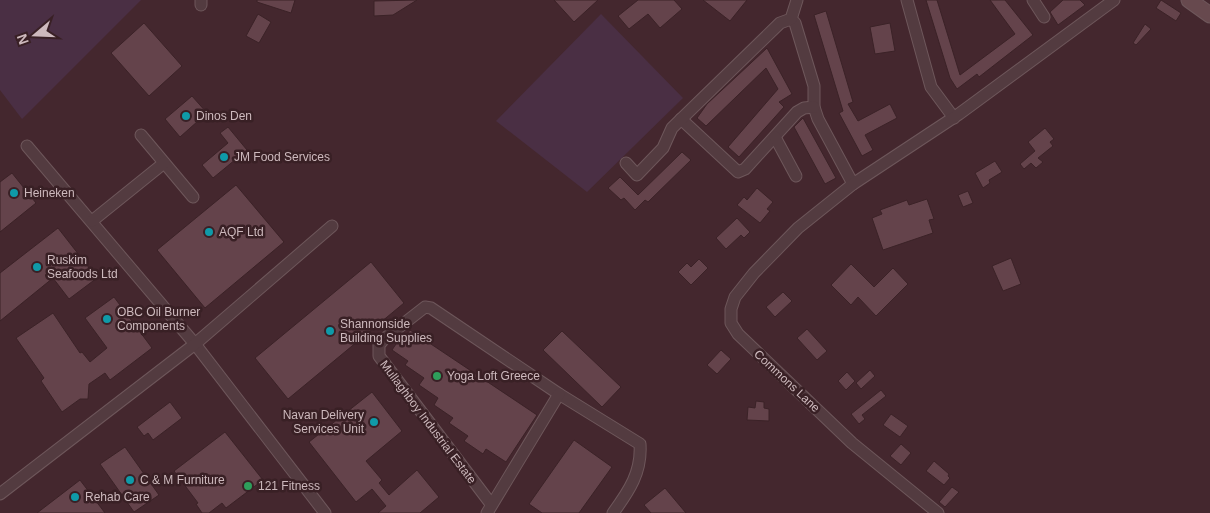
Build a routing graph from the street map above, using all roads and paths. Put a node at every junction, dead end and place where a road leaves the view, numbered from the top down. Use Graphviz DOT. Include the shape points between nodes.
graph roads {
  1 [pos="798,0"];
  2 [pos="907,0"];
  3 [pos="1033,0"];
  4 [pos="1114,0"];
  5 [pos="1189,0"];
  6 [pos="1210,15"];
  7 [pos="1044,17"];
  8 [pos="791,20"];
  9 [pos="814,107"];
  10 [pos="954,118"];
  11 [pos="681,119"];
  12 [pos="141,135"];
  13 [pos="775,137"];
  14 [pos="27,146"];
  15 [pos="164,163"];
  16 [pos="626,163"];
  17 [pos="796,176"];
  18 [pos="853,184"];
  19 [pos="193,197"];
  20 [pos="92,221"];
  21 [pos="332,226"];
  22 [pos="195,344"];
  23 [pos="559,394"];
  24 [pos="0,494"];
  25 [pos="489,509"];
  26 [pos="325,513"];
  27 [pos="613,513"];
  28 [pos="938,513"];
  1 -- 8 [label="street"];
  2 -- 10 [label="street" via="931,87"];
  3 -- 7 [label="street"];
  4 -- 10 [label="street"];
  5 -- 6 [label="street"];
  8 -- 9 [label="street" via="795,23 814,86"];
  8 -- 11 [label="street" via="780,23"];
  9 -- 13 [label="street" via="798,112"];
  9 -- 18 [label="street"];
  10 -- 18 [label="street"];
  11 -- 13 [label="street" via="738,172 745,169"];
  11 -- 16 [label="street" via="668,134 663,148 637,175"];
  12 -- 15 [label="street"];
  13 -- 17 [label="street"];
  14 -- 20 [label="street"];
  15 -- 19 [label="street"];
  15 -- 20 [label="street"];
  18 -- 28 [label="street, Commons Lane" via="798,228 754,274 735,297 731,323 738,334 852,443"];
  20 -- 22 [label="street"];
  21 -- 22 [label="street"];
  22 -- 24 [label="street"];
  22 -- 26 [label="street"];
  23 -- 25 [label="street, Mullaghboy Industrial Estate"];
  23 -- 25 [label="street, Mullaghboy Industrial Estate" via="431,308 425,307 417,312 379,345 383,363"];
  23 -- 27 [label="street, Mullaghboy Industrial Estate" via="640,444 641,458 636,479"];
}
